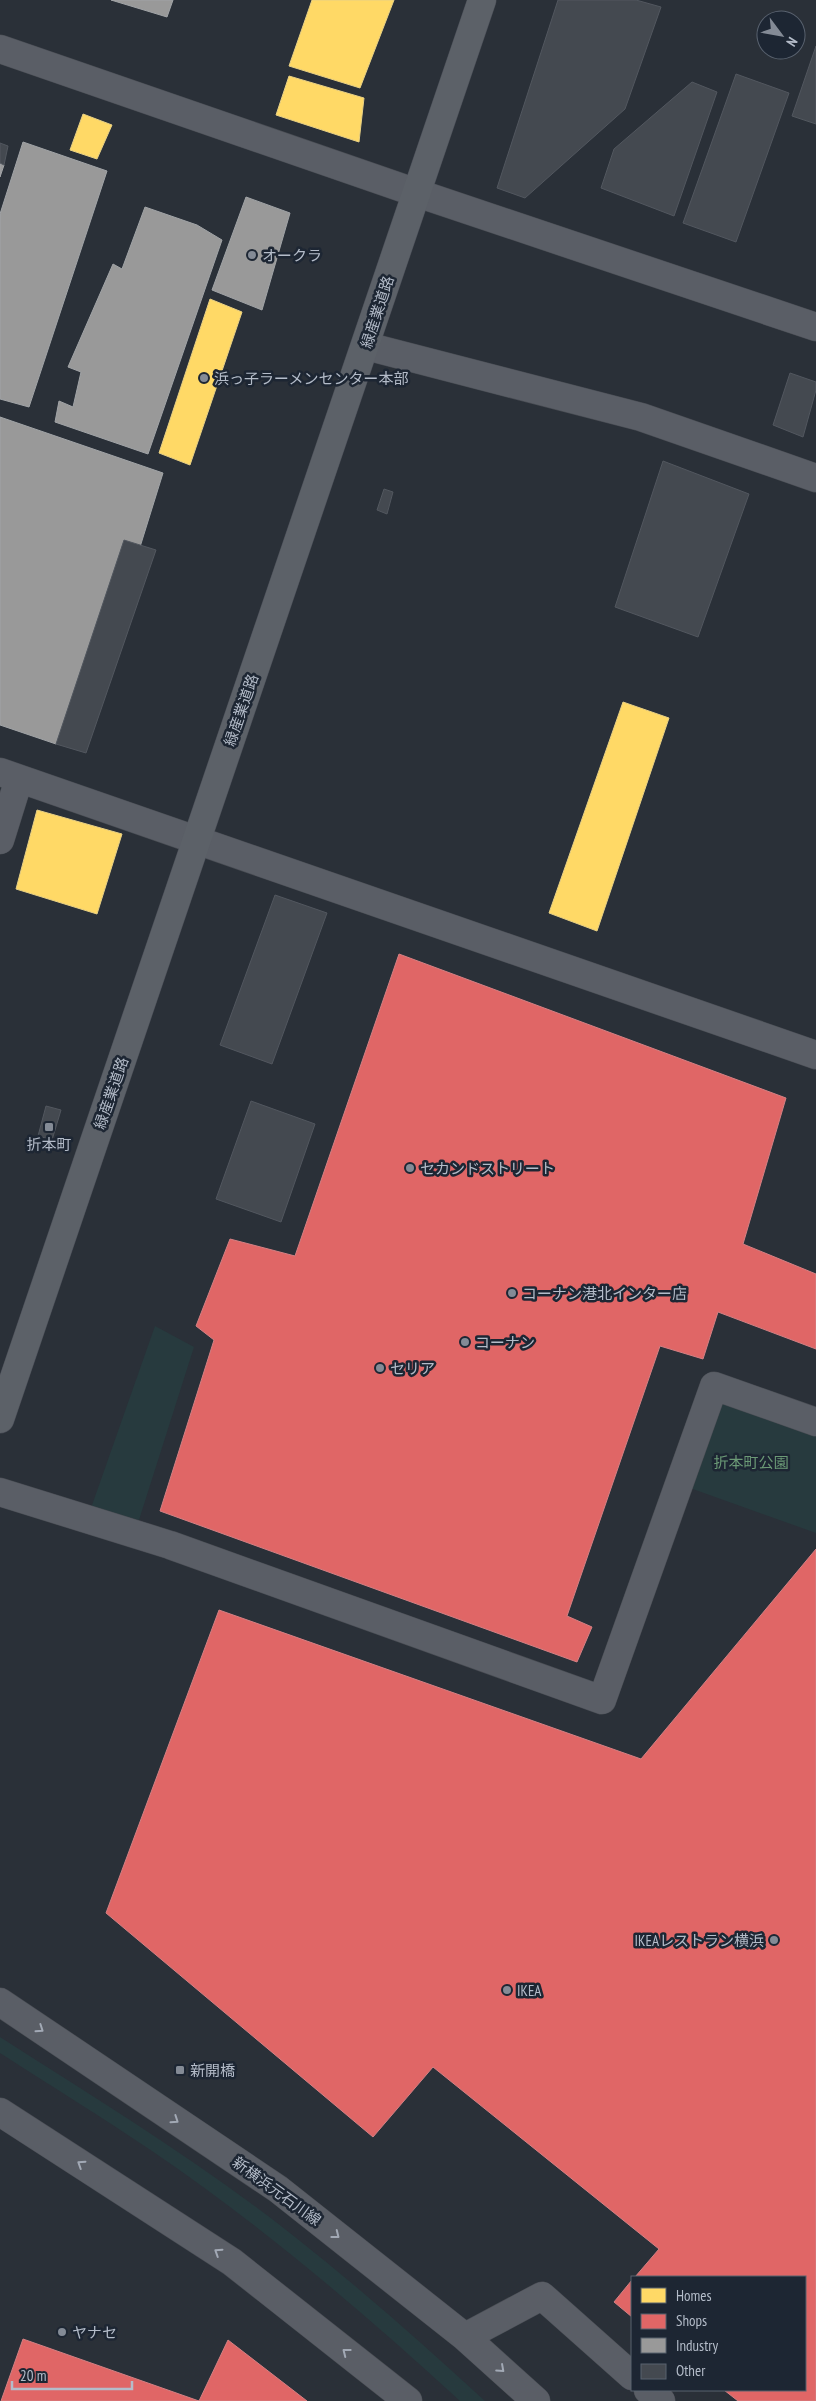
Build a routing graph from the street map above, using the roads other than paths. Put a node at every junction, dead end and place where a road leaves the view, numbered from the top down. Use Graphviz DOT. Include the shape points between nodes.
graph roads {
  1 [pos="482,0"];
  2 [pos="0,49"];
  3 [pos="417,193"];
  4 [pos="816,327"];
  5 [pos="366,346"];
  6 [pos="816,478"];
  7 [pos="10,775"];
  8 [pos="0,840"];
  9 [pos="197,840"];
  10 [pos="816,1055"];
  11 [pos="0,1419"];
  12 [pos="816,1422"];
  13 [pos="0,1492"];
  14 [pos="0,2002"];
  15 [pos="0,2112"];
  16 [pos="465,2337"];
  17 [pos="631,2375"];
  18 [pos="649,2391"];
  19 [pos="408,2401"];
  20 [pos="536,2401"];
  21 [pos="661,2401"];
  1 -- 3 [label="main road, 緑産業道路"];
  2 -- 3 [label="street"];
  3 -- 4 [label="street"];
  3 -- 5 [label="main road, 緑産業道路"];
  5 -- 6 [label="street" via="641,417"];
  5 -- 9 [label="main road, 緑産業道路"];
  7 -- 8 [label="street"];
  7 -- 9 [label="street"];
  9 -- 10 [label="street"];
  9 -- 11 [label="main road, 緑産業道路"];
  12 -- 13 [label="street" via="714,1386 602,1700 170,1544"];
  14 -- 16 [label="street, 新横浜元石川線, one-way" via="278,2189"];
  19 -- 15 [label="street, one-way" via="232,2262"];
  16 -- 17 [label="street" via="542,2296"];
  16 -- 20 [label="street, 新横浜元石川線, one-way"];
  18 -- 21 [label="street"];
}
